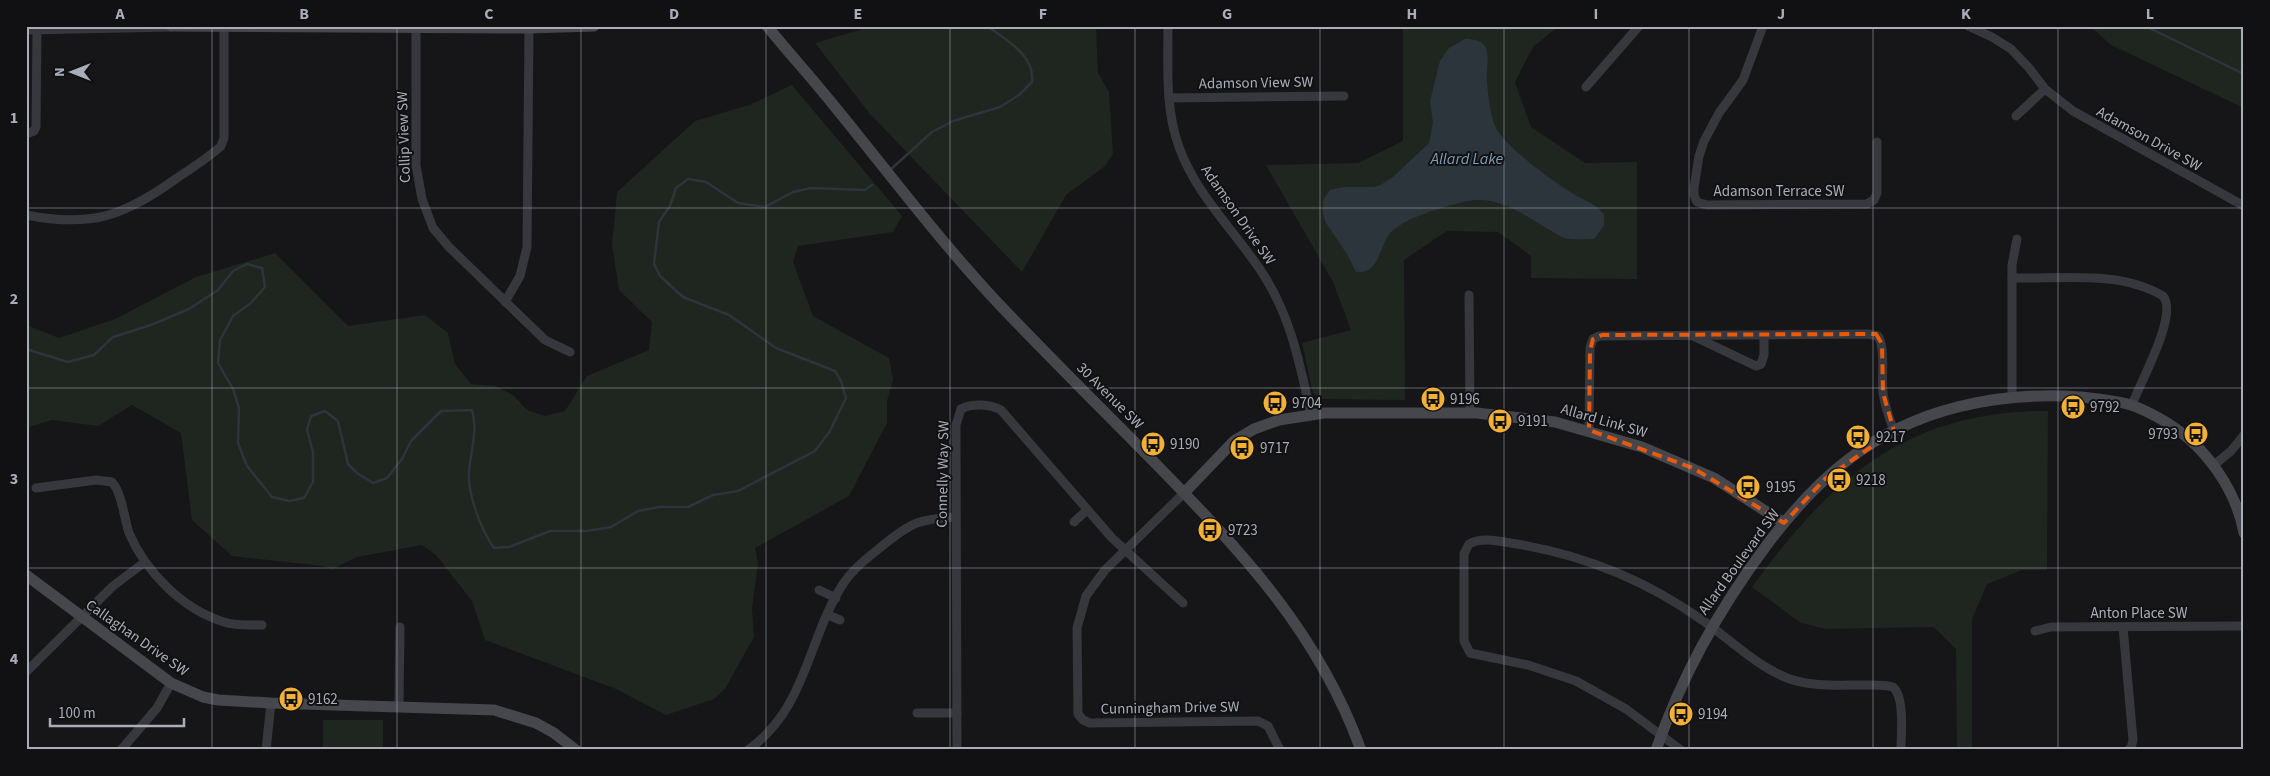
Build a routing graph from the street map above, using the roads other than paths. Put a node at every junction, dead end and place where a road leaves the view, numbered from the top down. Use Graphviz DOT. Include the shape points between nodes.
graph roads {
  1 [pos="594,26"];
  2 [pos="767,26"];
  3 [pos="776,26"];
  4 [pos="1168,26"];
  5 [pos="1639,26"];
  6 [pos="1763,26"];
  7 [pos="1968,26"];
  8 [pos="171,27"];
  9 [pos="224,27"];
  10 [pos="364,27"];
  11 [pos="416,28"];
  12 [pos="528,28"];
  13 [pos="26,30"];
  14 [pos="37,30"];
  15 [pos="1586,87"];
  16 [pos="2045,89"];
  17 [pos="1344,96"];
  18 [pos="1169,98"];
  19 [pos="831,102"];
  20 [pos="2016,116"];
  21 [pos="26,134"];
  22 [pos="1877,142"];
  23 [pos="2244,206"];
  24 [pos="26,215"];
  25 [pos="2017,239"];
  26 [pos="2012,278"];
  27 [pos="1469,295"];
  28 [pos="506,302"];
  29 [pos="1690,335"];
  30 [pos="1764,335"];
  31 [pos="570,352"];
  32 [pos="2012,397"];
  33 [pos="2132,405"];
  34 [pos="1470,413"];
  35 [pos="1311,414"];
  36 [pos="1589,430"];
  37 [pos="1894,431"];
  38 [pos="2244,435"];
  39 [pos="2214,466"];
  40 [pos="36,488"];
  41 [pos="1184,494"];
  42 [pos="1087,510"];
  43 [pos="956,516"];
  44 [pos="2242,517"];
  45 [pos="1074,522"];
  46 [pos="1784,523"];
  47 [pos="2244,533"];
  48 [pos="1126,551"];
  49 [pos="145,562"];
  50 [pos="26,575"];
  51 [pos="819,590"];
  52 [pos="836,598"];
  53 [pos="1183,603"];
  54 [pos="828,615"];
  55 [pos="82,618"];
  56 [pos="840,620"];
  57 [pos="262,625"];
  58 [pos="1711,626"];
  59 [pos="2244,626"];
  60 [pos="400,627"];
  61 [pos="2123,627"];
  62 [pos="2035,631"];
  63 [pos="26,672"];
  64 [pos="171,683"];
  65 [pos="271,703"];
  66 [pos="399,706"];
  67 [pos="957,713"];
  68 [pos="917,714"];
  69 [pos="1661,734"];
  70 [pos="121,750"];
  71 [pos="266,750"];
  72 [pos="576,750"];
  73 [pos="748,750"];
  74 [pos="957,750"];
  75 [pos="1280,750"];
  76 [pos="1361,750"];
  77 [pos="1656,750"];
  78 [pos="1681,750"];
  79 [pos="1901,750"];
  80 [pos="2128,750"];
  1 -- 12 [label="street"];
  2 -- 19 [label="street, 30 Avenue SW"];
  3 -- 19 [label="street, 30 Avenue SW"];
  4 -- 18 [label="street, Adamson Drive SW"];
  5 -- 15 [label="street"];
  6 -- 22 [label="street, Adamson Terrace SW" via="1743,80 1714,120 1704,141 1694,188 1697,202 1707,205 1867,204 1877,193"];
  7 -- 16 [label="street, Adamson Drive SW" via="2011,50"];
  8 -- 9 [label="street"];
  8 -- 14 [label="street"];
  9 -- 10 [label="street"];
  9 -- 24 [label="street" via="224,138 221,146 157,193 122,212 82,220"];
  10 -- 11 [label="street"];
  11 -- 12 [label="street"];
  11 -- 28 [label="street, Collip View SW" via="416,165 422,199 440,238"];
  12 -- 28 [label="street" via="527,248 520,276"];
  13 -- 14 [label="street"];
  14 -- 21 [label="street" via="36,127"];
  16 -- 20 [label="street"];
  16 -- 23 [label="street, Adamson Drive SW" via="2073,112"];
  17 -- 18 [label="street, Adamson View SW"];
  18 -- 35 [label="street, Adamson Drive SW" via="1174,132 1186,163 1279,302 1293,338"];
  19 -- 41 [label="street, 30 Avenue SW" via="996,300"];
  25 -- 26 [label="street"];
  26 -- 32 [label="street"];
  26 -- 33 [label="street" via="2111,280 2143,287 2164,296 2167,305 2161,335"];
  27 -- 34 [label="street"];
  28 -- 31 [label="street, Collip View SW" via="545,340"];
  29 -- 30 [label="street"];
  29 -- 30 [label="street" via="1756,366 1763,362"];
  29 -- 36 [label="street" via="1605,335 1593,339"];
  30 -- 37 [label="street" via="1878,336 1882,344 1884,399"];
  32 -- 33 [label="street, Allard Boulevard SW" via="2072,397"];
  32 -- 37 [label="street, Allard Boulevard SW" via="1953,408"];
  33 -- 39 [label="street, Allard Boulevard SW" via="2172,426"];
  34 -- 35 [label="street, Allard Link SW"];
  34 -- 36 [label="street, Allard Link SW" via="1527,418"];
  35 -- 41 [label="street, Allard Link SW" via="1266,423 1243,435 1225,449"];
  36 -- 46 [label="street, Allard Link SW" via="1659,453 1700,471 1734,489"];
  37 -- 46 [label="street, Allard Boulevard SW" via="1849,458"];
  38 -- 39 [label="street"];
  39 -- 44 [label="street, Allard Boulevard SW"];
  40 -- 49 [label="street" via="96,480 112,482 118,491 130,534"];
  41 -- 48 [label="street, Cunningham Drive SW"];
  41 -- 76 [label="street, 30 Avenue SW" via="1252,566 1296,622 1332,684"];
  42 -- 43 [label="street, Connelly Way SW" via="1001,410 970,406 961,409 956,418"];
  42 -- 45 [label="street"];
  42 -- 48 [label="street, Connelly Way SW"];
  43 -- 52 [label="street" via="925,519 902,530 853,570"];
  43 -- 67 [label="street, Connelly Way SW"];
  44 -- 47 [label="street, Allard Boulevard SW"];
  46 -- 58 [label="street, Allard Boulevard SW" via="1744,575"];
  48 -- 53 [label="street"];
  48 -- 75 [label="street, Cunningham Drive SW" via="1096,581 1086,596 1079,617 1076,704 1080,718 1090,723 1258,721 1268,726"];
  49 -- 55 [label="street" via="113,586"];
  49 -- 57 [label="street" via="173,592 201,612 234,624"];
  50 -- 55 [label="street, Callaghan Drive SW"];
  51 -- 52 [label="street"];
  52 -- 54 [label="street"];
  54 -- 56 [label="street"];
  54 -- 73 [label="street" via="786,711"];
  55 -- 63 [label="street"];
  55 -- 64 [label="street, Callaghan Drive SW"];
  58 -- 69 [label="street, Allard Boulevard SW"];
  58 -- 69 [label="street" via="1654,591 1579,559 1485,540 1472,542 1465,550 1464,641 1470,653 1528,665 1576,681 1615,702"];
  58 -- 79 [label="street" via="1763,665 1797,681 1820,685 1892,687 1898,692 1900,701"];
  59 -- 61 [label="street, Anton Place SW"];
  60 -- 66 [label="street"];
  61 -- 62 [label="street, Anton Place SW" via="2051,627"];
  61 -- 80 [label="street" via="2133,740"];
  64 -- 65 [label="street, Callaghan Drive SW" via="210,699"];
  64 -- 70 [label="street" via="157,708"];
  65 -- 66 [label="street, Callaghan Drive SW"];
  65 -- 71 [label="street"];
  66 -- 72 [label="street, Callaghan Drive SW" via="480,708 508,713 536,723"];
  67 -- 68 [label="street"];
  67 -- 74 [label="street, Connelly Way SW"];
  69 -- 77 [label="street, Allard Boulevard SW"];
  69 -- 78 [label="street"];
}
